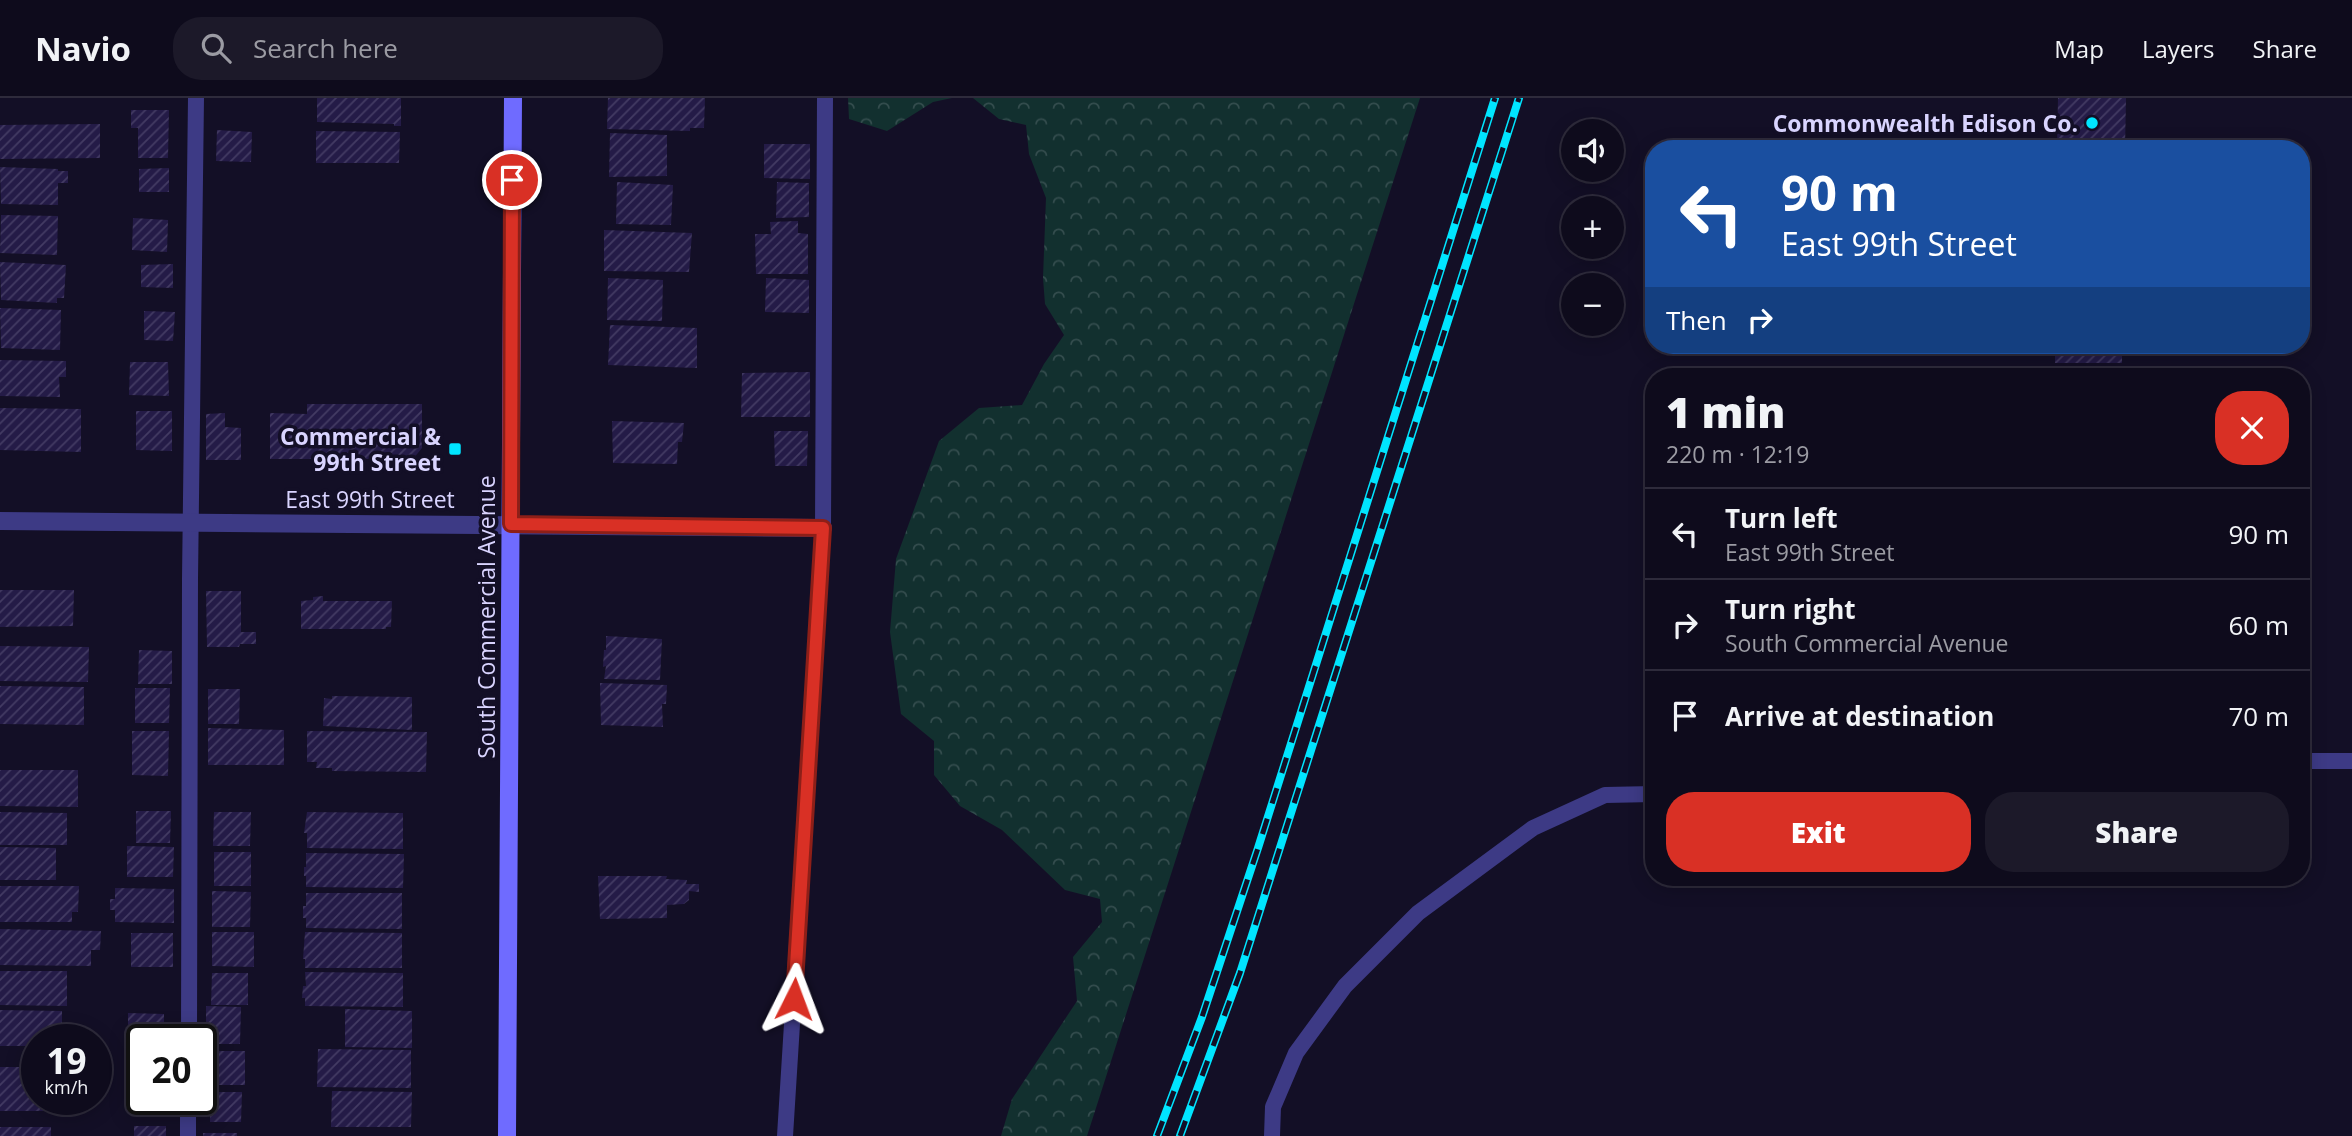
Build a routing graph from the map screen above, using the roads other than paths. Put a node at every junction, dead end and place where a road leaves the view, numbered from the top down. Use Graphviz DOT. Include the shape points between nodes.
graph roads {
  1 [pos="196,98"];
  2 [pos="513,98"];
  3 [pos="825,98"];
  4 [pos="0,521"];
  5 [pos="191,522"];
  6 [pos="511,524"];
  7 [pos="823,528"];
  8 [pos="2310,761"];
  9 [pos="2352,761"];
  10 [pos="1645,794"];
  11 [pos="189,1024"];
  12 [pos="188,1115"];
  13 [pos="188,1136"];
  14 [pos="507,1136"];
  15 [pos="785,1136"];
  16 [pos="1272,1136"];
  1 -- 5 [label="lane"];
  2 -- 6 [label="main road, South Commercial Avenue"];
  3 -- 7 [label="lane"];
  4 -- 5 [label="street, East 99th Street"];
  5 -- 6 [label="street, East 99th Street"];
  5 -- 11 [label="lane"];
  6 -- 7 [label="street, East 99th Street"];
  6 -- 14 [label="main road, South Commercial Avenue"];
  7 -- 15 [label="lane"];
  8 -- 9 [label="lane"];
  10 -- 16 [label="lane" via="1605,795 1533,828 1418,913 1345,986 1296,1053 1273,1107"];
  12 -- 13 [label="lane"];
}
